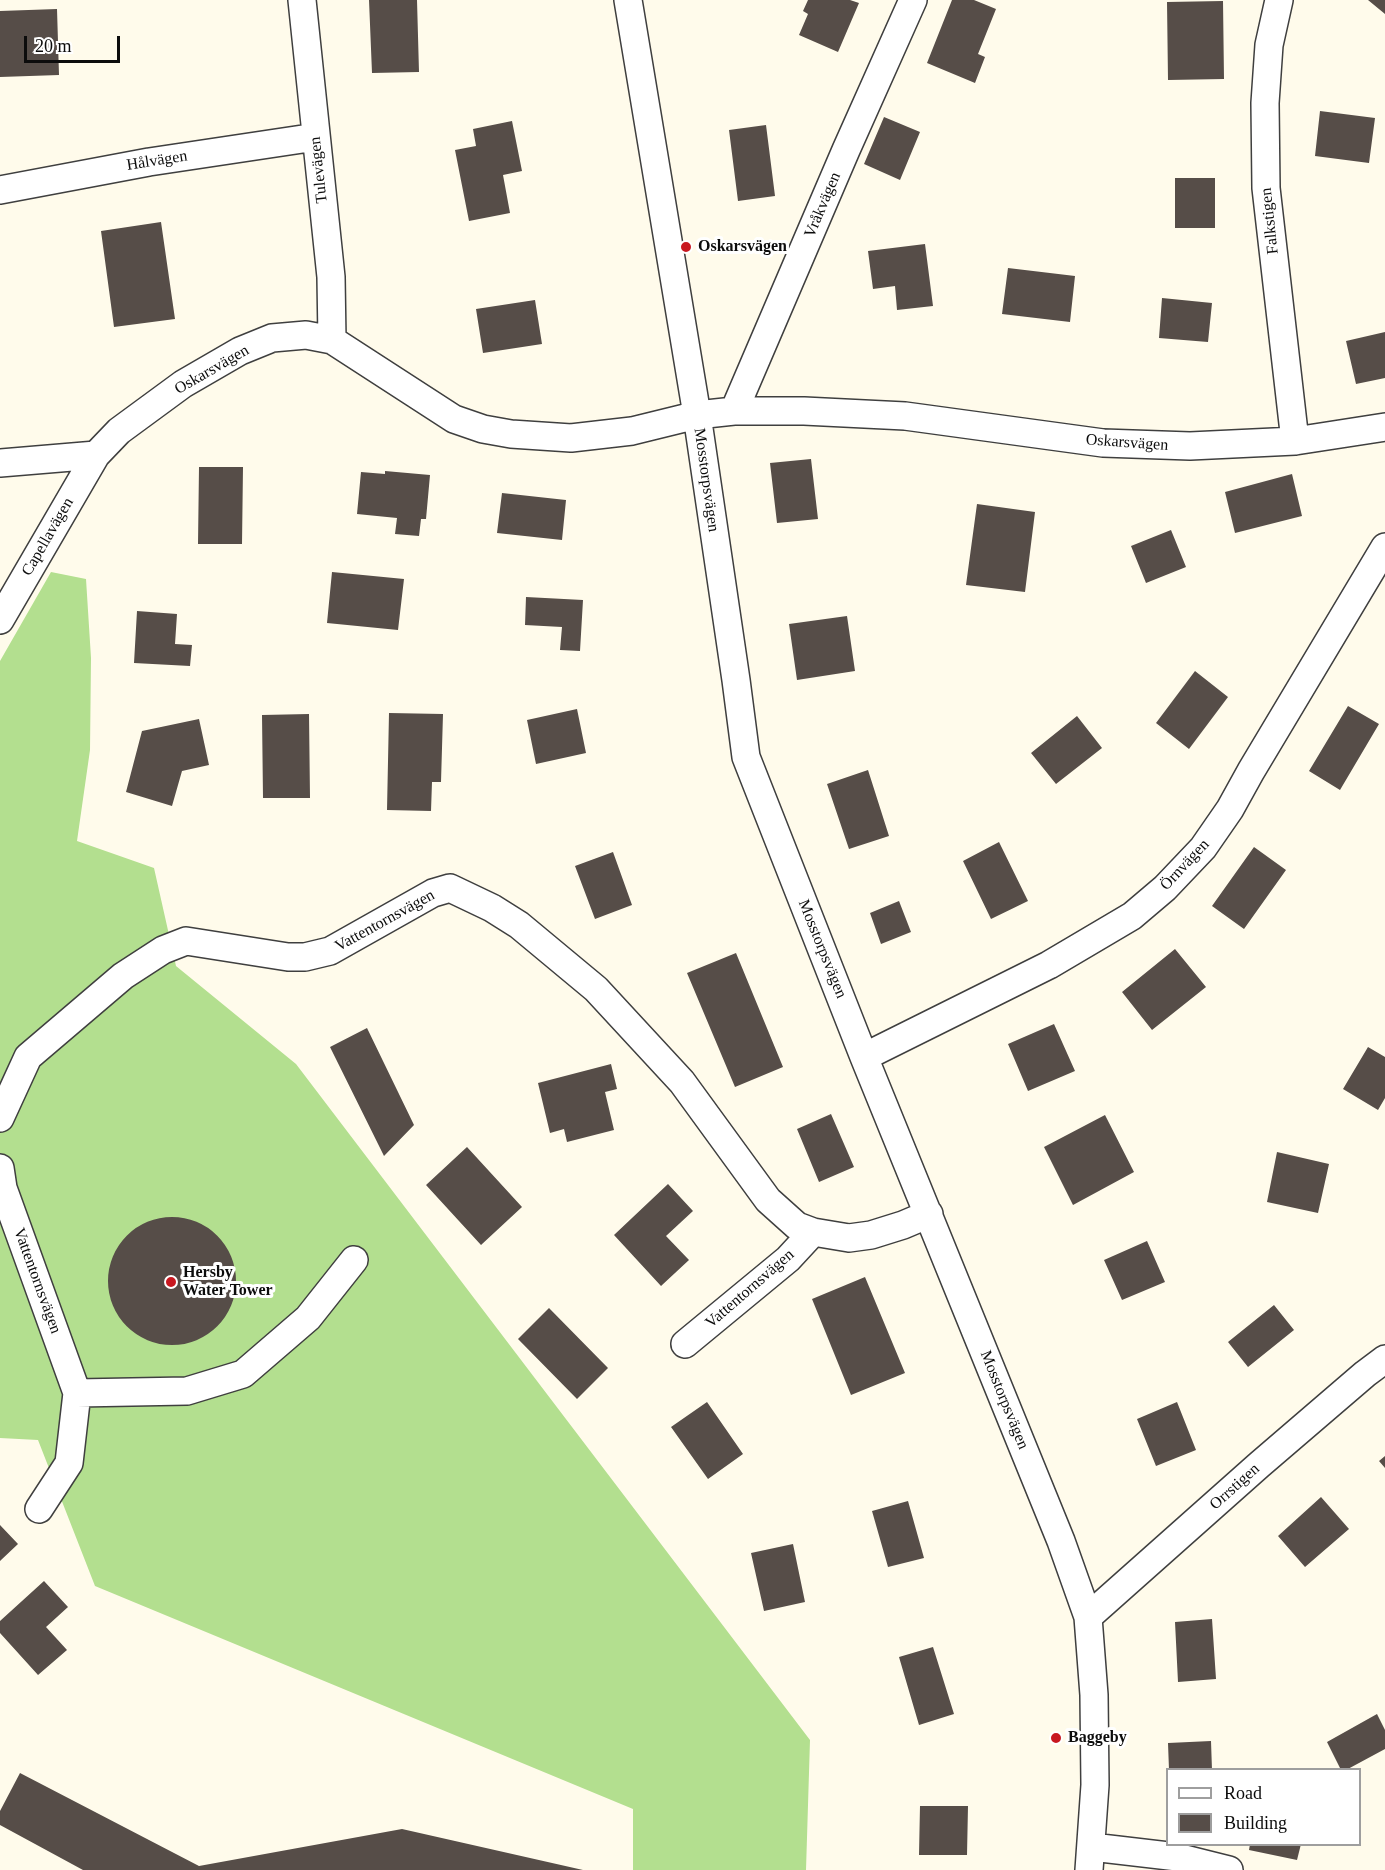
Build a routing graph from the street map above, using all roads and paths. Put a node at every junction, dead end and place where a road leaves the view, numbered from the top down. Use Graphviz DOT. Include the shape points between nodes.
graph roads {
  1 [pos="302,0"];
  2 [pos="628,0"];
  3 [pos="913,0"];
  4 [pos="1279,0"];
  5 [pos="316,138"];
  6 [pos="0,190"];
  7 [pos="332,340"];
  8 [pos="734,411"];
  9 [pos="697,416"];
  10 [pos="1385,427"];
  11 [pos="1295,441"];
  12 [pos="96,455"];
  13 [pos="0,463"];
  14 [pos="1385,547"];
  15 [pos="0,620"];
  16 [pos="864,1057"];
  17 [pos="0,1118"];
  18 [pos="0,1168"];
  19 [pos="929,1214"];
  20 [pos="813,1233"];
  21 [pos="354,1260"];
  22 [pos="685,1344"];
  23 [pos="1385,1359"];
  24 [pos="77,1393"];
  25 [pos="39,1509"];
  26 [pos="1088,1617"];
  27 [pos="1090,1858"];
  28 [pos="1229,1870"];
  1 -- 5 [label="street, Tulevägen"];
  2 -- 9 [label="street, Mosstorpsvägen"];
  3 -- 8 [label="street, Vråkvägen"];
  4 -- 11 [label="street, Falkstigen" via="1269,45 1266,188"];
  5 -- 6 [label="street, Hålvägen" via="149,162"];
  5 -- 7 [label="street, Tulevägen" via="332,277"];
  7 -- 9 [label="street, Oskarsvägen" via="454,419 483,429 571,438 632,431"];
  7 -- 12 [label="street, Oskarsvägen" via="306,335 272,338 240,351 183,384 120,431"];
  8 -- 9 [label="street, Oskarsvägen"];
  8 -- 11 [label="street, Oskarsvägen" via="905,416 1103,443 1190,446"];
  9 -- 16 [label="street, Mosstorpsvägen" via="746,757"];
  10 -- 11 [label="street, Oskarsvägen"];
  12 -- 13 [label="street"];
  12 -- 15 [label="street, Capellavägen"];
  14 -- 16 [label="street, Örnvägen" via="1230,809 1203,848 1165,888 1132,916 1049,965"];
  16 -- 19 [label="street, Mosstorpsvägen"];
  17 -- 20 [label="street, Vattentornsvägen" via="28,1057 123,976 163,950 186,941 305,957 330,951 433,893 450,888 519,925 596,989 682,1082 768,1200 797,1226"];
  18 -- 24 [label="street, Vattentornsvägen" via="3,1188"];
  19 -- 20 [label="street, Vattentornsvägen" via="871,1235 849,1238"];
  19 -- 26 [label="street, Mosstorpsvägen"];
  20 -- 22 [label="street, Vattentornsvägen" via="788,1259"];
  21 -- 24 [label="street" via="308,1318 243,1374 187,1391"];
  23 -- 26 [label="street, Orrstigen"];
  24 -- 25 [label="street, Vattentornsvägen" via="69,1463"];
  26 -- 27 [label="street, Mosstorpsvägen" via="1095,1785"];
  27 -- 28 [label="street" via="1177,1857"];
}
